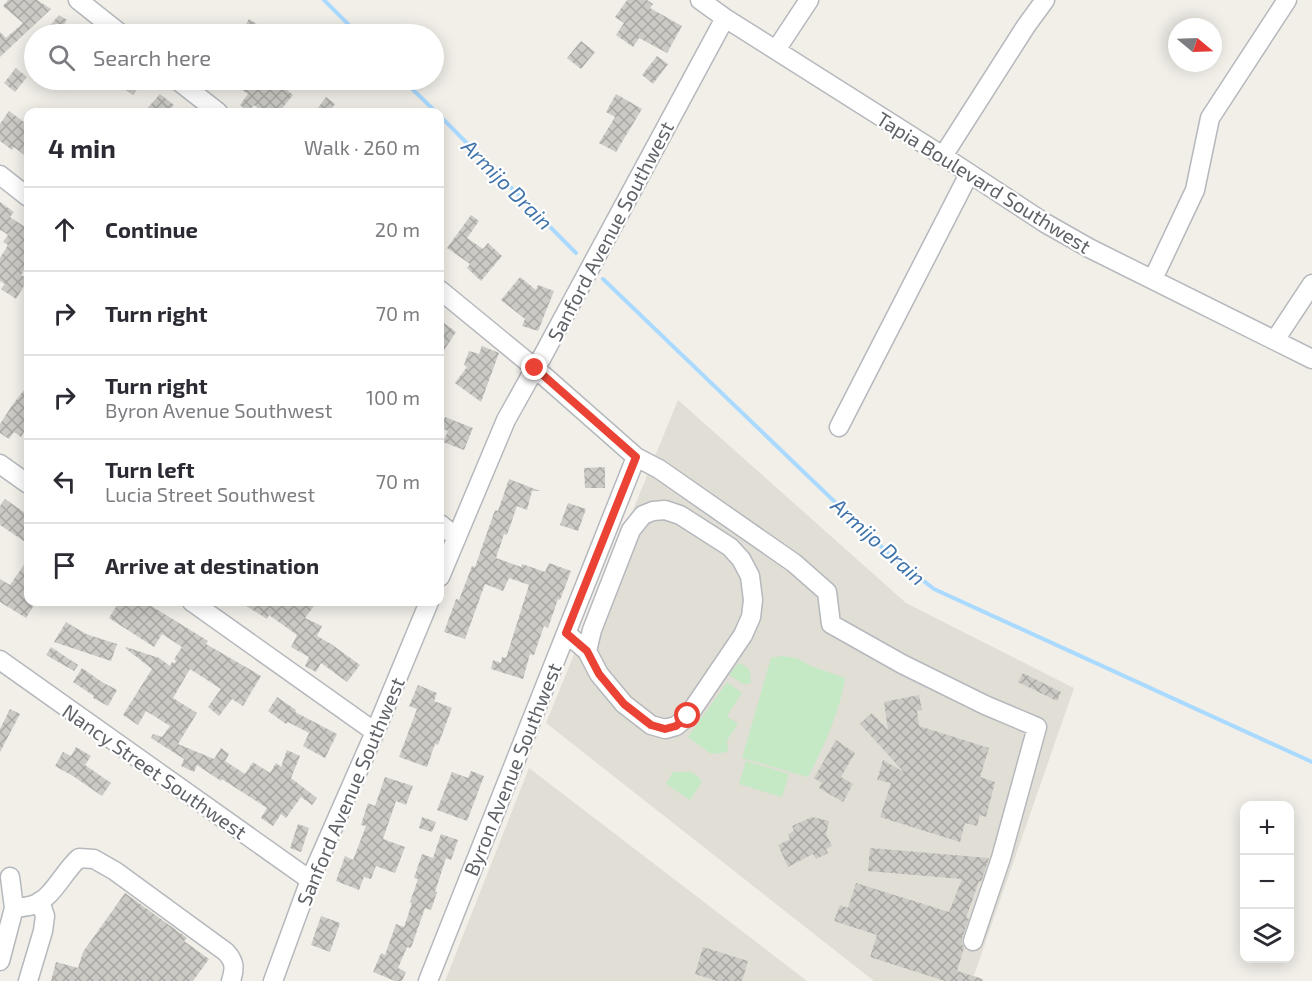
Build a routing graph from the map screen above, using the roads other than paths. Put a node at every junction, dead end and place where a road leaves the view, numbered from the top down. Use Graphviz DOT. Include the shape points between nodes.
graph roads {
  1 [pos="78,0"];
  2 [pos="700,0"];
  3 [pos="809,0"];
  4 [pos="1045,0"];
  5 [pos="1287,0"];
  6 [pos="725,18"];
  7 [pos="108,24"];
  8 [pos="776,50"];
  9 [pos="190,90"];
  10 [pos="213,108"];
  11 [pos="943,156"];
  12 [pos="969,174"];
  13 [pos="0,175"];
  14 [pos="24,194"];
  15 [pos="1152,279"];
  16 [pos="1312,284"];
  17 [pos="444,293"];
  18 [pos="1275,340"];
  19 [pos="1312,359"];
  20 [pos="535,368"];
  21 [pos="839,427"];
  22 [pos="636,457"];
  23 [pos="0,464"];
  24 [pos="24,481"];
  25 [pos="444,527"];
  26 [pos="456,537"];
  27 [pos="444,567"];
  28 [pos="198,606"];
  29 [pos="427,606"];
  30 [pos="566,633"];
  31 [pos="587,651"];
  32 [pos="0,660"];
  33 [pos="375,732"];
  34 [pos="10,877"];
  35 [pos="310,880"];
  36 [pos="40,901"];
  37 [pos="14,908"];
  38 [pos="973,941"];
  39 [pos="0,961"];
  40 [pos="28,981"];
  41 [pos="231,981"];
  42 [pos="273,981"];
  43 [pos="428,981"];
  1 -- 7 [label="street"];
  2 -- 6 [label="street, Tapia Boulevard Southwest"];
  3 -- 8 [label="street"];
  4 -- 11 [label="street"];
  5 -- 15 [label="street" via="1210,118 1195,190"];
  6 -- 8 [label="street, Tapia Boulevard Southwest"];
  6 -- 20 [label="street, Sanford Avenue Southwest"];
  8 -- 11 [label="street, Tapia Boulevard Southwest"];
  9 -- 10 [label="street"];
  11 -- 12 [label="street, Tapia Boulevard Southwest"];
  12 -- 15 [label="street, Tapia Boulevard Southwest" via="1054,228"];
  12 -- 21 [label="street"];
  13 -- 14 [label="street"];
  15 -- 18 [label="street, Tapia Boulevard Southwest"];
  16 -- 18 [label="street"];
  17 -- 20 [label="street"];
  18 -- 19 [label="street, Tapia Boulevard Southwest"];
  20 -- 22 [label="street"];
  20 -- 26 [label="street, Sanford Avenue Southwest" via="506,420"];
  22 -- 30 [label="street, Byron Avenue Southwest"];
  22 -- 38 [label="street" via="794,563 827,592 831,624 902,664 1037,727 1001,858"];
  23 -- 24 [label="street"];
  25 -- 26 [label="street"];
  26 -- 27 [label="street, Sanford Avenue Southwest"];
  28 -- 33 [label="street"];
  29 -- 33 [label="street, Sanford Avenue Southwest"];
  30 -- 31 [label="street"];
  30 -- 43 [label="street, Byron Avenue Southwest"];
  31 -- 31 [label="street" via="599,674 624,704 651,725 665,729 676,726 688,716 743,635 751,617 750,576 730,547 680,516 665,510 643,515 631,530"];
  32 -- 35 [label="street, Nancy Street Southwest"];
  33 -- 35 [label="street, Sanford Avenue Southwest"];
  34 -- 37 [label="street"];
  35 -- 42 [label="street, Sanford Avenue Southwest"];
  36 -- 37 [label="street"];
  36 -- 40 [label="street" via="45,916 43,931"];
  36 -- 41 [label="street" via="79,858 94,859 226,952 233,960"];
  37 -- 39 [label="street"];
}
